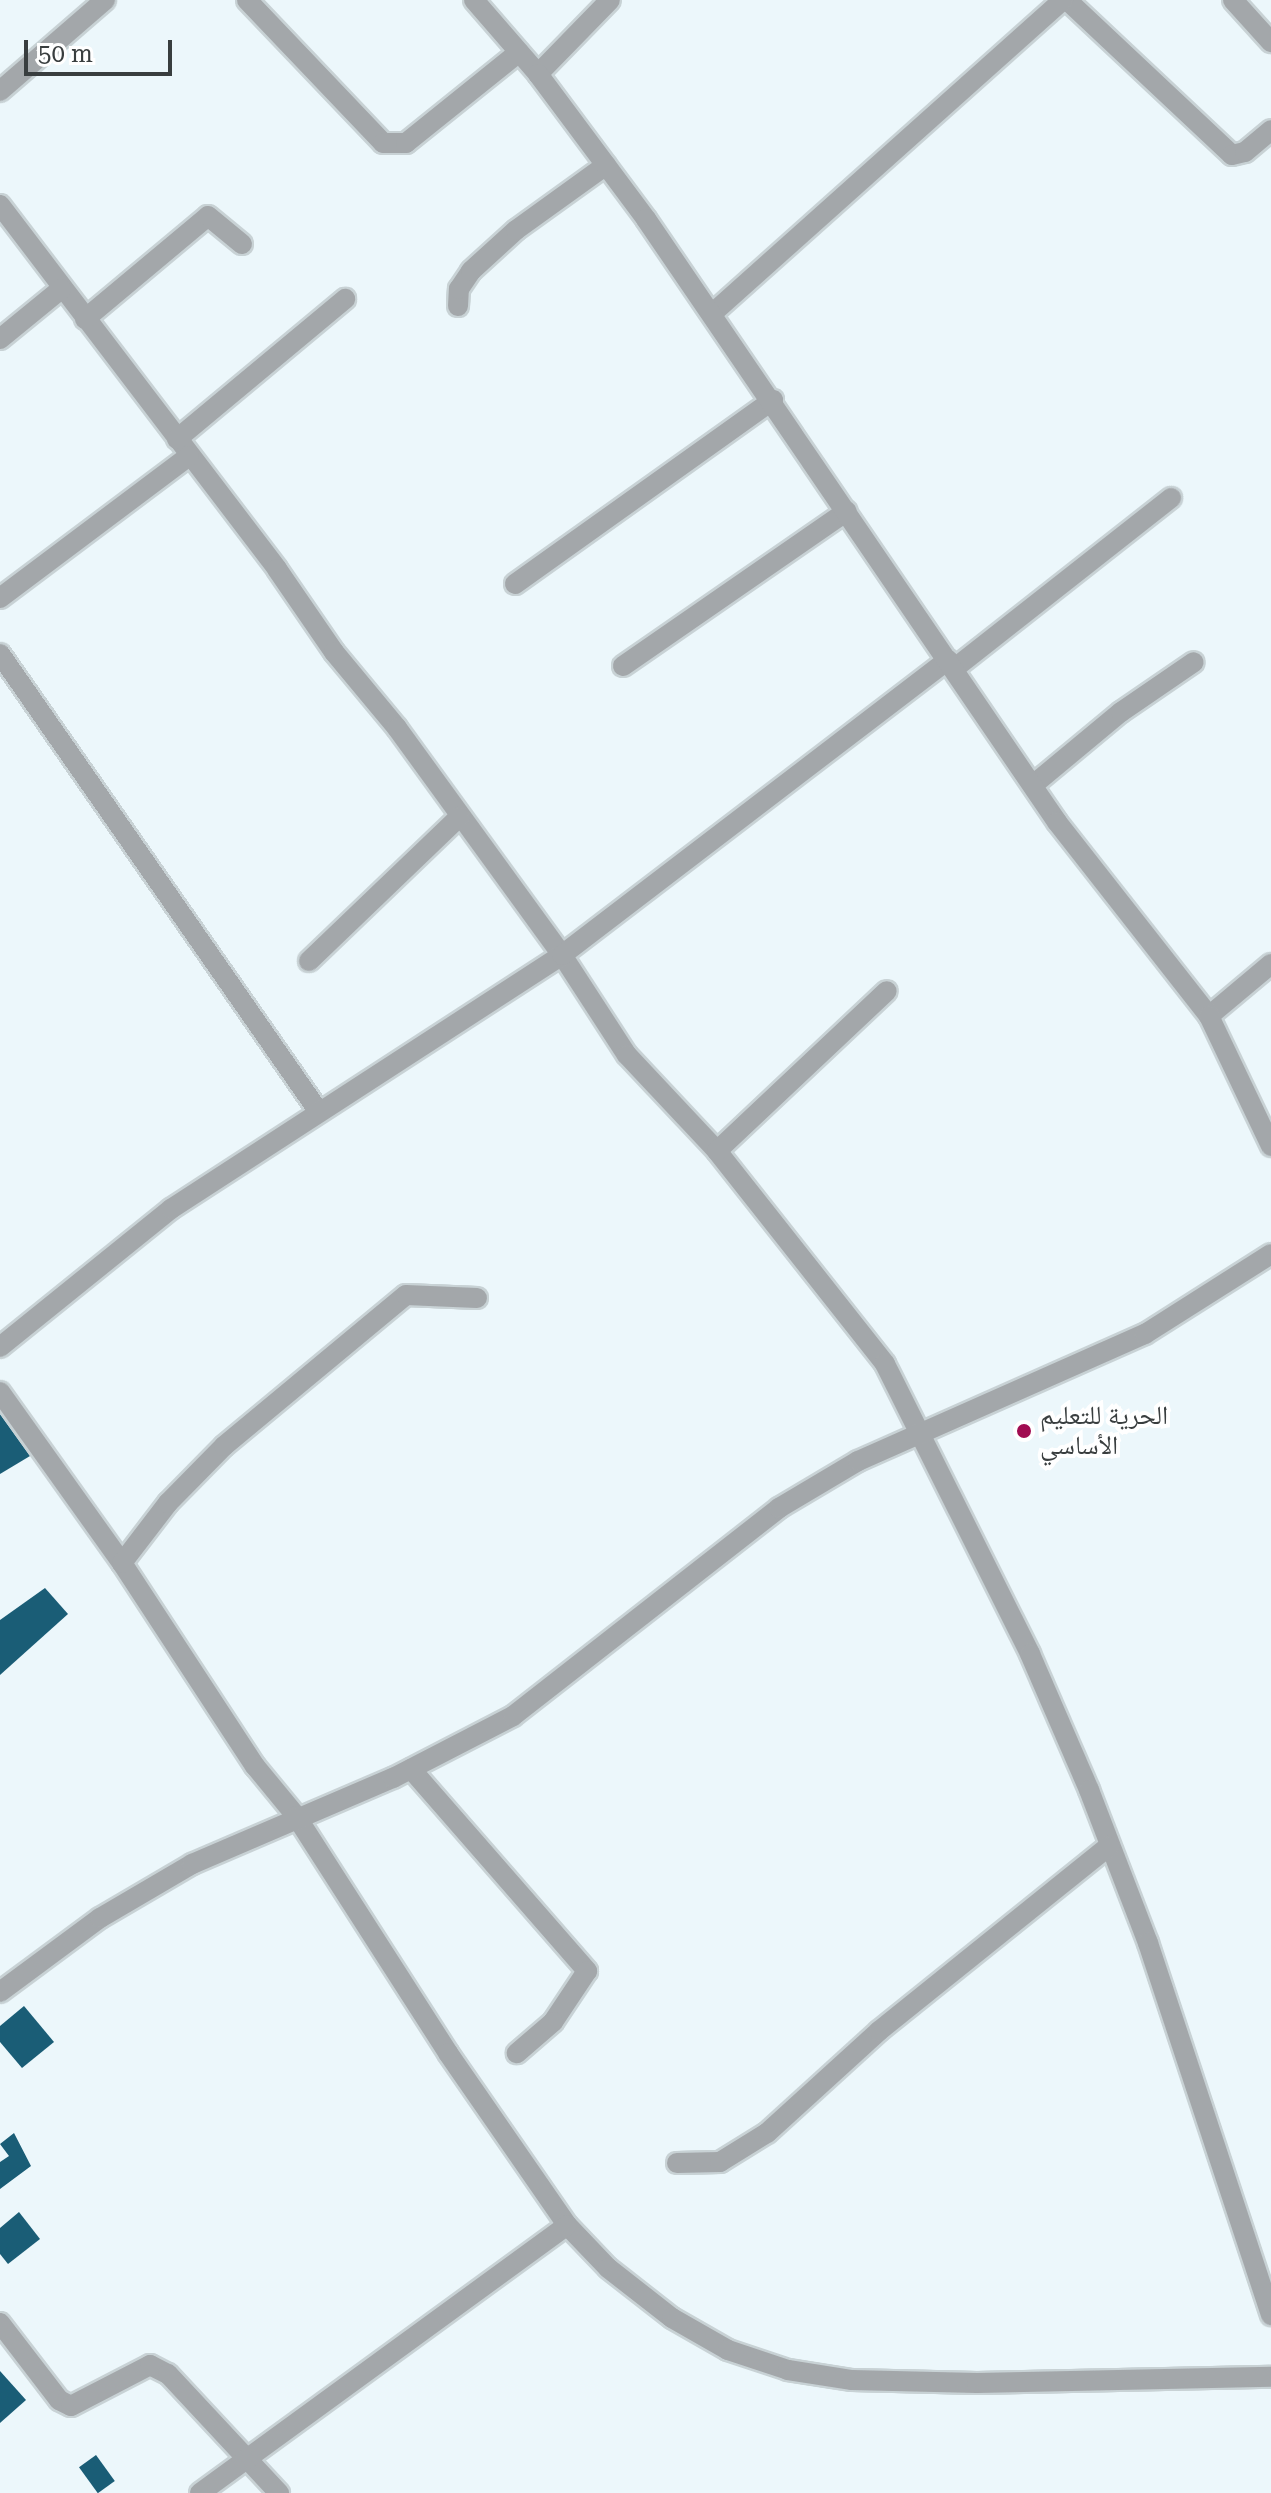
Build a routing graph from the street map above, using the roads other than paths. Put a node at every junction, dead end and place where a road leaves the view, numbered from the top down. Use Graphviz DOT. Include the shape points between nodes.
graph roads {
  1 [pos="105,0"];
  2 [pos="247,0"];
  3 [pos="474,0"];
  4 [pos="610,0"];
  5 [pos="1065,0"];
  6 [pos="1233,0"];
  7 [pos="1271,42"];
  8 [pos="519,52"];
  9 [pos="538,74"];
  10 [pos="0,91"];
  11 [pos="1271,130"];
  12 [pos="606,165"];
  13 [pos="0,205"];
  14 [pos="242,244"];
  15 [pos="61,289"];
  16 [pos="345,299"];
  17 [pos="458,306"];
  18 [pos="714,312"];
  19 [pos="85,319"];
  20 [pos="0,339"];
  21 [pos="773,400"];
  22 [pos="183,447"];
  23 [pos="1171,498"];
  24 [pos="847,511"];
  25 [pos="515,584"];
  26 [pos="0,598"];
  27 [pos="0,654"];
  28 [pos="1194,662"];
  29 [pos="951,664"];
  30 [pos="623,666"];
  31 [pos="1033,785"];
  32 [pos="459,817"];
  33 [pos="562,955"];
  34 [pos="309,961"];
  35 [pos="1271,964"];
  36 [pos="887,991"];
  37 [pos="1209,1016"];
  38 [pos="319,1112"];
  39 [pos="1271,1146"];
  40 [pos="717,1151"];
  41 [pos="1271,1254"];
  42 [pos="477,1298"];
  43 [pos="0,1347"];
  44 [pos="0,1392"];
  45 [pos="922,1431"];
  46 [pos="122,1563"];
  47 [pos="411,1769"];
  48 [pos="296,1816"];
  49 [pos="1109,1846"];
  50 [pos="0,1992"];
  51 [pos="517,2053"];
  52 [pos="677,2163"];
  53 [pos="567,2225"];
  54 [pos="1271,2315"];
  55 [pos="0,2323"];
  56 [pos="1271,2377"];
  57 [pos="248,2458"];
  58 [pos="200,2493"];
  59 [pos="279,2493"];
  1 -- 10 [label="street"];
  2 -- 8 [label="street" via="383,143 406,143"];
  3 -- 8 [label="street"];
  4 -- 9 [label="street"];
  5 -- 11 [label="street" via="1232,155 1245,152"];
  5 -- 18 [label="street"];
  6 -- 7 [label="street"];
  8 -- 9 [label="street"];
  9 -- 12 [label="street"];
  12 -- 17 [label="street" via="516,230 471,271 459,289"];
  12 -- 18 [label="street"];
  13 -- 15 [label="street"];
  14 -- 19 [label="street" via="208,216"];
  15 -- 19 [label="street"];
  15 -- 20 [label="street"];
  16 -- 22 [label="street"];
  18 -- 21 [label="street"];
  19 -- 22 [label="street"];
  21 -- 24 [label="street"];
  21 -- 25 [label="street"];
  22 -- 26 [label="street"];
  22 -- 32 [label="street"];
  23 -- 29 [label="street"];
  24 -- 29 [label="street"];
  24 -- 30 [label="street"];
  27 -- 38 [label="street"];
  28 -- 31 [label="street" via="1121,712"];
  29 -- 31 [label="street"];
  29 -- 33 [label="street"];
  31 -- 37 [label="street"];
  32 -- 33 [label="street"];
  32 -- 34 [label="street"];
  33 -- 38 [label="street"];
  33 -- 40 [label="street" via="627,1055"];
  35 -- 37 [label="street"];
  36 -- 40 [label="street"];
  37 -- 39 [label="street"];
  38 -- 43 [label="street" via="171,1209"];
  40 -- 45 [label="street" via="885,1364"];
  41 -- 45 [label="street" via="1145,1334"];
  42 -- 46 [label="street" via="406,1295 224,1446 168,1503"];
  44 -- 46 [label="street"];
  45 -- 47 [label="street" via="779,1508 513,1716"];
  45 -- 49 [label="street" via="1058,1716"];
  46 -- 48 [label="street" via="255,1766"];
  47 -- 48 [label="street"];
  47 -- 51 [label="street" via="587,1971 553,2022"];
  48 -- 50 [label="street" via="147,1889"];
  48 -- 53 [label="street" via="448,2053"];
  49 -- 52 [label="street" via="879,2031 754,2142 720,2162"];
  49 -- 54 [label="street" via="1148,1943"];
  53 -- 56 [label="street" via="608,2268 672,2318 728,2350 788,2370 852,2380 977,2383"];
  53 -- 57 [label="street"];
  55 -- 57 [label="street" via="59,2400 71,2406 84,2403 150,2365 168,2374"];
  57 -- 58 [label="street"];
  57 -- 59 [label="street"];
}
